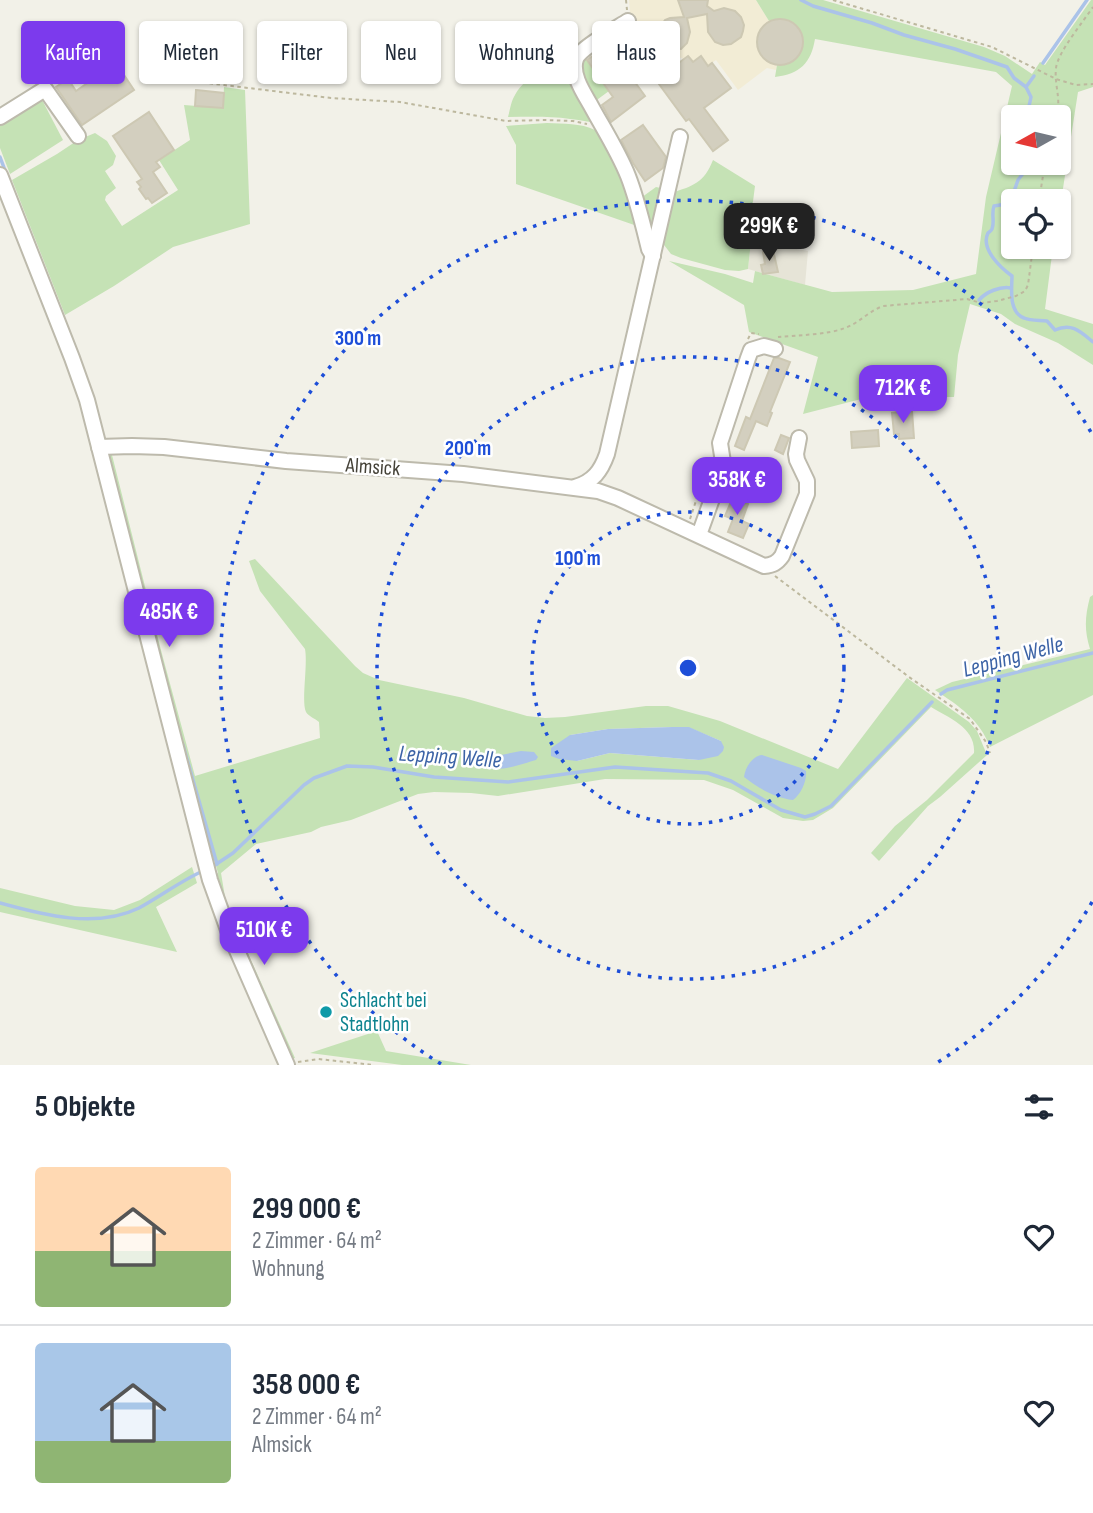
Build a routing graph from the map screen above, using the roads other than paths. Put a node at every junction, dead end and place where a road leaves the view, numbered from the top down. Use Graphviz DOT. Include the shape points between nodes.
graph roads {
  1 [pos="592,44"];
  2 [pos="0,117"];
  3 [pos="78,136"];
  4 [pos="680,137"];
  5 [pos="0,175"];
  6 [pos="653,256"];
  7 [pos="775,343"];
  8 [pos="799,438"];
  9 [pos="99,447"];
  10 [pos="603,466"];
  11 [pos="573,487"];
  12 [pos="618,498"];
  13 [pos="692,533"];
  14 [pos="289,1065"];
  1 -- 6 [label="street" via="576,60 579,84 628,177"];
  2 -- 3 [label="street" via="46,89"];
  4 -- 6 [label="street"];
  5 -- 9 [label="street" via="72,358"];
  6 -- 10 [label="street"];
  7 -- 13 [label="street" via="751,350 720,443 722,471"];
  8 -- 13 [label="street, Almsick" via="796,454 807,494 777,562 760,565"];
  9 -- 11 [label="street, Almsick" via="164,447"];
  9 -- 14 [label="street" via="210,880"];
  10 -- 11 [label="street" via="584,484"];
  10 -- 12 [label="street" via="610,491"];
  11 -- 12 [label="street, Almsick"];
  12 -- 13 [label="street, Almsick"];
}
